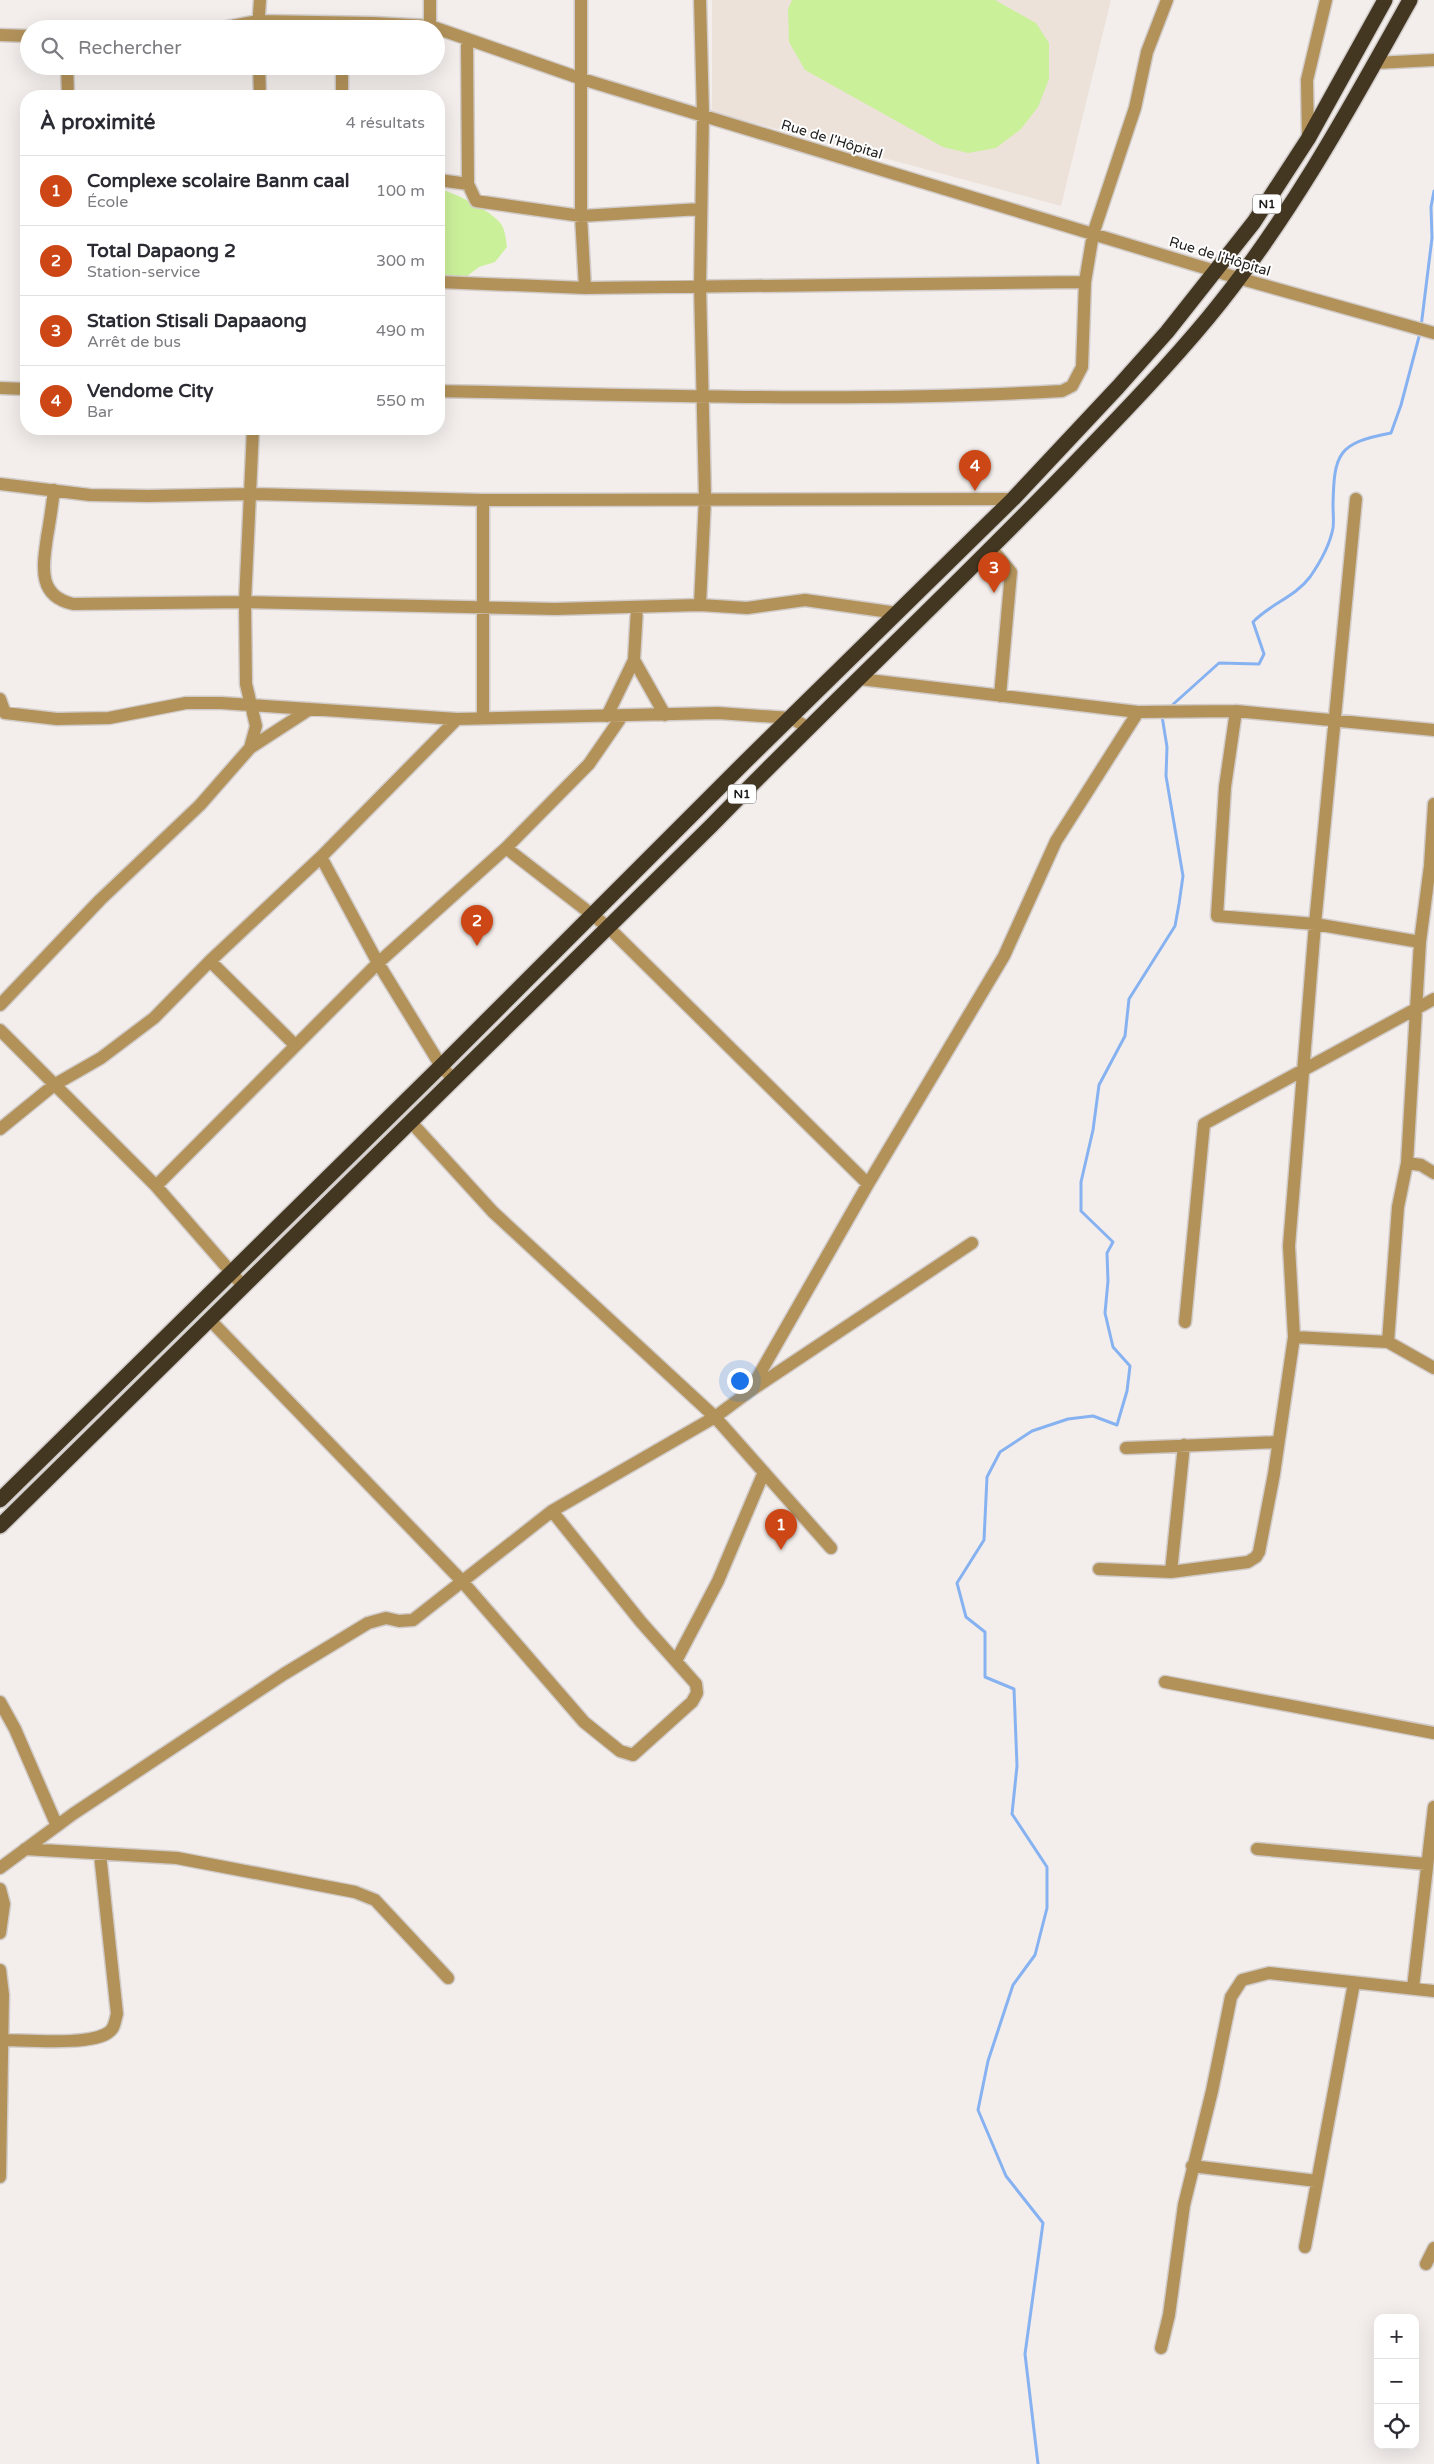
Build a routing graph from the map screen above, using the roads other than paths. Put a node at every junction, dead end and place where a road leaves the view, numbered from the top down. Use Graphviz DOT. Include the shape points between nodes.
graph roads {
  1 [pos="260,0"];
  2 [pos="430,0"];
  3 [pos="581,0"];
  4 [pos="700,0"];
  5 [pos="1167,0"];
  6 [pos="1326,0"];
  7 [pos="1386,0"];
  8 [pos="1410,0"];
  9 [pos="258,20"];
  10 [pos="430,20"];
  11 [pos="445,32"];
  12 [pos="0,35"];
  13 [pos="20,36"];
  14 [pos="467,40"];
  15 [pos="1434,60"];
  16 [pos="1375,63"];
  17 [pos="67,75"];
  18 [pos="259,75"];
  19 [pos="342,75"];
  20 [pos="582,79"];
  21 [pos="68,90"];
  22 [pos="260,90"];
  23 [pos="342,90"];
  24 [pos="703,115"];
  25 [pos="1308,139"];
  26 [pos="445,181"];
  27 [pos="468,184"];
  28 [pos="701,209"];
  29 [pos="581,216"];
  30 [pos="1093,234"];
  31 [pos="1217,271"];
  32 [pos="1238,278"];
  33 [pos="445,282"];
  34 [pos="1085,282"];
  35 [pos="700,286"];
  36 [pos="585,288"];
  37 [pos="1425,330"];
  38 [pos="0,388"];
  39 [pos="20,389"];
  40 [pos="445,390"];
  41 [pos="704,396"];
  42 [pos="253,435"];
  43 [pos="0,484"];
  44 [pos="54,490"];
  45 [pos="251,494"];
  46 [pos="705,498"];
  47 [pos="1013,499"];
  48 [pos="1356,499"];
  49 [pos="483,500"];
  50 [pos="992,549"];
  51 [pos="245,602"];
  52 [pos="700,605"];
  53 [pos="484,608"];
  54 [pos="637,608"];
  55 [pos="897,614"];
  56 [pos="634,660"];
  57 [pos="860,678"];
  58 [pos="1000,696"];
  59 [pos="0,699"];
  60 [pos="250,704"];
  61 [pos="310,709"];
  62 [pos="1236,711"];
  63 [pos="1138,712"];
  64 [pos="665,715"];
  65 [pos="607,716"];
  66 [pos="622,716"];
  67 [pos="484,717"];
  68 [pos="791,718"];
  69 [pos="457,719"];
  70 [pos="1334,721"];
  71 [pos="807,727"];
  72 [pos="1434,730"];
  73 [pos="250,748"];
  74 [pos="1434,804"];
  75 [pos="506,848"];
  76 [pos="321,857"];
  77 [pos="593,915"];
  78 [pos="1315,924"];
  79 [pos="608,927"];
  80 [pos="1420,942"];
  81 [pos="210,961"];
  82 [pos="378,963"];
  83 [pos="1434,999"];
  84 [pos="0,1005"];
  85 [pos="1415,1008"];
  86 [pos="0,1030"];
  87 [pos="295,1045"];
  88 [pos="441,1066"];
  89 [pos="1305,1068"];
  90 [pos="454,1080"];
  91 [pos="54,1085"];
  92 [pos="410,1121"];
  93 [pos="0,1129"];
  94 [pos="1407,1163"];
  95 [pos="1434,1173"];
  96 [pos="868,1184"];
  97 [pos="156,1186"];
  98 [pos="972,1243"];
  99 [pos="232,1272"];
  100 [pos="244,1287"];
  101 [pos="211,1321"];
  102 [pos="1185,1322"];
  103 [pos="1294,1337"];
  104 [pos="1388,1342"];
  105 [pos="1434,1368"];
  106 [pos="750,1391"];
  107 [pos="715,1417"];
  108 [pos="1277,1442"];
  109 [pos="1184,1445"];
  110 [pos="1126,1448"];
  111 [pos="764,1472"];
  112 [pos="0,1500"];
  113 [pos="552,1511"];
  114 [pos="0,1526"];
  115 [pos="831,1548"];
  116 [pos="1099,1569"];
  117 [pos="1171,1572"];
  118 [pos="461,1580"];
  119 [pos="676,1662"];
  120 [pos="1165,1682"];
  121 [pos="0,1702"];
  122 [pos="1433,1728"];
  123 [pos="1434,1807"];
  124 [pos="57,1826"];
  125 [pos="25,1849"];
  126 [pos="1257,1849"];
  127 [pos="100,1854"];
  128 [pos="1426,1864"];
  129 [pos="0,1868"];
  130 [pos="0,1889"];
  131 [pos="0,1933"];
  132 [pos="0,1970"];
  133 [pos="448,1978"];
  134 [pos="1354,1983"];
  135 [pos="1413,1988"];
  136 [pos="1434,1991"];
  137 [pos="2,2040"];
  138 [pos="0,2146"];
  139 [pos="1192,2166"];
  140 [pos="0,2177"];
  141 [pos="1317,2181"];
  142 [pos="1305,2247"];
  143 [pos="1434,2248"];
  144 [pos="1426,2264"];
  145 [pos="1161,2348"];
  1 -- 9 [label="street"];
  2 -- 10 [label="street"];
  3 -- 20 [label="street"];
  4 -- 24 [label="street"];
  5 -- 30 [label="street" via="1147,52 1134,108"];
  6 -- 25 [label="street" via="1307,80"];
  7 -- 25 [label="highway, N1"];
  8 -- 16 [label="highway, N1"];
  11 -- 14 [label="street, Rue de l'Hôpital"];
  12 -- 13 [label="street"];
  14 -- 20 [label="street, Rue de l'Hôpital"];
  14 -- 27 [label="street"];
  15 -- 16 [label="street"];
  16 -- 32 [label="highway, N1" via="1324,152"];
  17 -- 21 [label="street"];
  18 -- 22 [label="street"];
  19 -- 23 [label="street"];
  20 -- 24 [label="street, Rue de l'Hôpital"];
  20 -- 29 [label="street"];
  24 -- 28 [label="street"];
  24 -- 30 [label="street, Rue de l'Hôpital"];
  25 -- 31 [label="highway, N1" via="1254,222"];
  26 -- 27 [label="street"];
  27 -- 29 [label="street" via="476,201"];
  28 -- 29 [label="street"];
  28 -- 35 [label="street"];
  29 -- 36 [label="street"];
  30 -- 31 [label="street, Rue de l'Hôpital"];
  30 -- 34 [label="street"];
  31 -- 32 [label="street, Rue de l'Hôpital"];
  31 -- 47 [label="highway, N1" via="1118,387"];
  32 -- 37 [label="street, Rue de l'Hôpital"];
  32 -- 50 [label="highway, N1" via="1209,317 1142,393"];
  33 -- 36 [label="street"];
  34 -- 35 [label="street"];
  34 -- 41 [label="street" via="1082,368 1072,386 1062,391 971,396"];
  35 -- 36 [label="street"];
  35 -- 41 [label="street"];
  38 -- 39 [label="street"];
  40 -- 41 [label="street"];
  41 -- 46 [label="street"];
  42 -- 45 [label="street"];
  43 -- 44 [label="street"];
  44 -- 45 [label="street" via="139,496"];
  44 -- 51 [label="street" via="43,566 45,582 58,599 73,604"];
  45 -- 49 [label="street"];
  45 -- 51 [label="street"];
  46 -- 47 [label="street"];
  46 -- 49 [label="street"];
  46 -- 52 [label="street"];
  47 -- 55 [label="highway, N1"];
  48 -- 70 [label="street"];
  49 -- 53 [label="street"];
  50 -- 57 [label="highway, N1"];
  50 -- 58 [label="street" via="1011,572"];
  51 -- 53 [label="street"];
  51 -- 60 [label="street" via="246,684"];
  52 -- 54 [label="street"];
  52 -- 55 [label="street" via="747,608 818,600"];
  53 -- 54 [label="street"];
  53 -- 67 [label="street"];
  54 -- 56 [label="street"];
  55 -- 68 [label="highway, N1"];
  56 -- 64 [label="street"];
  56 -- 65 [label="street"];
  57 -- 58 [label="street"];
  57 -- 71 [label="highway, N1"];
  58 -- 63 [label="street"];
  59 -- 60 [label="street" via="5,713 57,719 109,718 186,703"];
  60 -- 61 [label="street"];
  60 -- 73 [label="street" via="256,726"];
  61 -- 69 [label="street"];
  61 -- 73 [label="street"];
  62 -- 63 [label="street"];
  62 -- 70 [label="street"];
  62 -- 78 [label="street" via="1225,787 1217,916"];
  63 -- 96 [label="street" via="1056,841 1004,956"];
  64 -- 66 [label="street"];
  64 -- 68 [label="street" via="718,713"];
  65 -- 66 [label="street"];
  65 -- 67 [label="street"];
  66 -- 75 [label="street" via="589,764"];
  67 -- 69 [label="street"];
  68 -- 71 [label="street"];
  68 -- 77 [label="highway, N1"];
  69 -- 76 [label="street"];
  70 -- 72 [label="street"];
  70 -- 78 [label="street"];
  71 -- 79 [label="highway, N1"];
  73 -- 84 [label="street" via="200,805 112,888"];
  74 -- 80 [label="street"];
  75 -- 77 [label="street"];
  75 -- 82 [label="street"];
  76 -- 81 [label="street"];
  76 -- 82 [label="street"];
  77 -- 79 [label="street"];
  77 -- 88 [label="highway, N1"];
  78 -- 80 [label="street"];
  78 -- 89 [label="street"];
  79 -- 90 [label="highway, N1"];
  79 -- 96 [label="street"];
  80 -- 85 [label="street"];
  81 -- 87 [label="street"];
  81 -- 91 [label="street" via="154,1018 101,1058"];
  82 -- 87 [label="street"];
  82 -- 88 [label="street"];
  83 -- 85 [label="street"];
  85 -- 89 [label="street"];
  85 -- 94 [label="street"];
  86 -- 91 [label="street"];
  87 -- 97 [label="street"];
  88 -- 90 [label="street"];
  88 -- 99 [label="highway, N1"];
  89 -- 102 [label="street" via="1204,1124"];
  89 -- 103 [label="street" via="1289,1246"];
  90 -- 92 [label="highway, N1"];
  91 -- 93 [label="street"];
  91 -- 97 [label="street"];
  92 -- 100 [label="highway, N1"];
  92 -- 107 [label="street" via="493,1212"];
  94 -- 95 [label="street" via="1421,1165"];
  94 -- 104 [label="street" via="1398,1207"];
  96 -- 106 [label="street"];
  97 -- 99 [label="street"];
  98 -- 106 [label="street"];
  99 -- 100 [label="street"];
  99 -- 112 [label="highway, N1"];
  100 -- 101 [label="highway, N1"];
  101 -- 114 [label="highway, N1"];
  101 -- 118 [label="street"];
  103 -- 104 [label="street"];
  103 -- 108 [label="street"];
  104 -- 105 [label="street"];
  106 -- 107 [label="street"];
  107 -- 111 [label="street"];
  107 -- 113 [label="street"];
  108 -- 109 [label="street"];
  108 -- 117 [label="street" via="1274,1474 1256,1557 1248,1562"];
  109 -- 110 [label="street"];
  109 -- 117 [label="street"];
  111 -- 115 [label="street"];
  111 -- 119 [label="street" via="718,1581"];
  113 -- 118 [label="street"];
  113 -- 119 [label="street"];
  116 -- 117 [label="street"];
  118 -- 119 [label="street" via="584,1722 627,1755 633,1755 692,1702 697,1693 696,1684"];
  118 -- 124 [label="street" via="413,1620 386,1618 368,1623 284,1674"];
  120 -- 122 [label="street"];
  121 -- 124 [label="street" via="19,1737"];
  123 -- 128 [label="street"];
  124 -- 125 [label="street"];
  125 -- 127 [label="street"];
  125 -- 129 [label="street"];
  126 -- 128 [label="street"];
  127 -- 133 [label="street" via="176,1858 355,1892 375,1900"];
  127 -- 137 [label="street" via="117,2014 114,2026 109,2033 79,2041"];
  128 -- 135 [label="street"];
  130 -- 131 [label="street" via="4,1904"];
  132 -- 137 [label="street" via="4,1994"];
  134 -- 135 [label="street"];
  134 -- 139 [label="street" via="1269,1973 1242,1980 1231,1997 1212,2091"];
  134 -- 141 [label="street"];
  135 -- 136 [label="street"];
  137 -- 138 [label="street"];
  138 -- 140 [label="street"];
  139 -- 141 [label="street"];
  139 -- 145 [label="street"];
  141 -- 142 [label="street"];
  143 -- 144 [label="street"];
}
